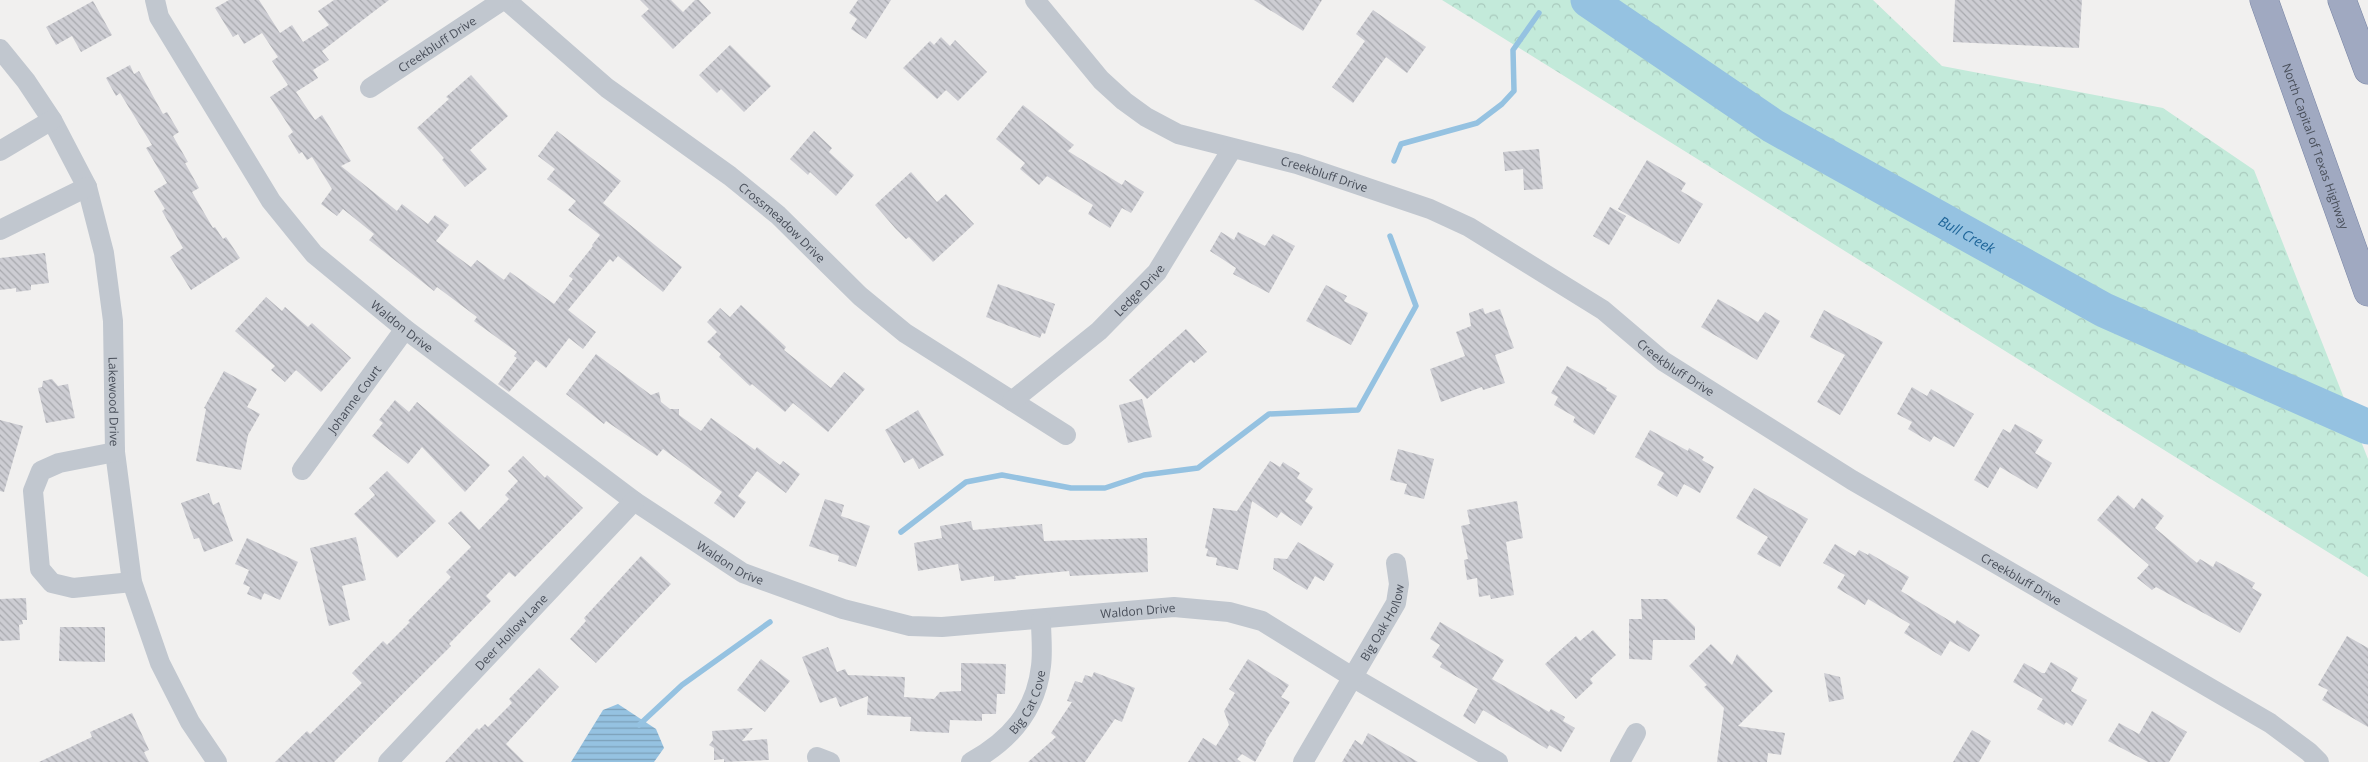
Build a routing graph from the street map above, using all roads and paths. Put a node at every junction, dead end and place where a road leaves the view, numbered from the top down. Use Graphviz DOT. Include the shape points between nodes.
graph roads {
  1 [pos="155,0"];
  2 [pos="505,0"];
  3 [pos="1035,0"];
  4 [pos="2264,0"];
  5 [pos="2342,0"];
  6 [pos="0,49"];
  7 [pos="2368,70"];
  8 [pos="370,88"];
  9 [pos="52,120"];
  10 [pos="1232,148"];
  11 [pos="0,150"];
  12 [pos="87,187"];
  13 [pos="0,230"];
  14 [pos="2368,292"];
  15 [pos="406,329"];
  16 [pos="1012,401"];
  17 [pos="1066,435"];
  18 [pos="115,452"];
  19 [pos="302,470"];
  20 [pos="634,502"];
  21 [pos="1396,563"];
  22 [pos="132,582"];
  23 [pos="1041,620"];
  24 [pos="1354,678"];
  25 [pos="1636,733"];
  26 [pos="217,762"];
  27 [pos="388,762"];
  28 [pos="970,762"];
  29 [pos="1303,762"];
  30 [pos="1498,762"];
  31 [pos="1620,762"];
  32 [pos="2319,762"];
  1 -- 15 [label="street, Waldon Drive" via="159,17 271,201 314,254"];
  2 -- 8 [label="street, Creekbluff Drive"];
  2 -- 16 [label="street, Crossmeadow Drive" via="608,88 730,176 778,215 860,296 905,333"];
  3 -- 10 [label="street, Creekbluff Drive" via="1101,80 1124,102 1178,134"];
  4 -- 14 [label="highway, North Capital of Texas Highway"];
  5 -- 7 [label="highway"];
  6 -- 9 [label="street, Lakewood Drive"];
  9 -- 11 [label="street"];
  9 -- 12 [label="street, Lakewood Drive"];
  10 -- 16 [label="street, Ledge Drive" via="1157,272 1099,331"];
  10 -- 32 [label="street, Creekbluff Drive" via="1298,164 1430,209 1469,227 1603,310 1663,361 1704,387 1852,480 2270,723"];
  12 -- 13 [label="street"];
  12 -- 18 [label="street, Lakewood Drive" via="104,253 113,321"];
  15 -- 19 [label="street, Johanne Court"];
  15 -- 20 [label="street, Waldon Drive"];
  16 -- 17 [label="street, Crossmeadow Drive"];
  18 -- 22 [label="street, Lakewood Drive"];
  18 -- 22 [label="street" via="59,463 41,471 33,490 40,569 52,583 73,588"];
  20 -- 23 [label="street, Waldon Drive" via="743,573 843,609 910,626"];
  20 -- 27 [label="street, Deer Hollow Lane"];
  21 -- 24 [label="street, Big Oak Hollow" via="1399,584 1396,603"];
  22 -- 26 [label="street, Lakewood Drive" via="160,663 190,722"];
  23 -- 24 [label="street, Waldon Drive" via="1174,607 1228,612 1262,622"];
  23 -- 28 [label="street, Big Cat Cove" via="1041,667 1032,700 1016,729 991,751"];
  24 -- 29 [label="street, Big Oak Hollow"];
  24 -- 30 [label="street, Waldon Drive"];
  25 -- 31 [label="street"];
}
